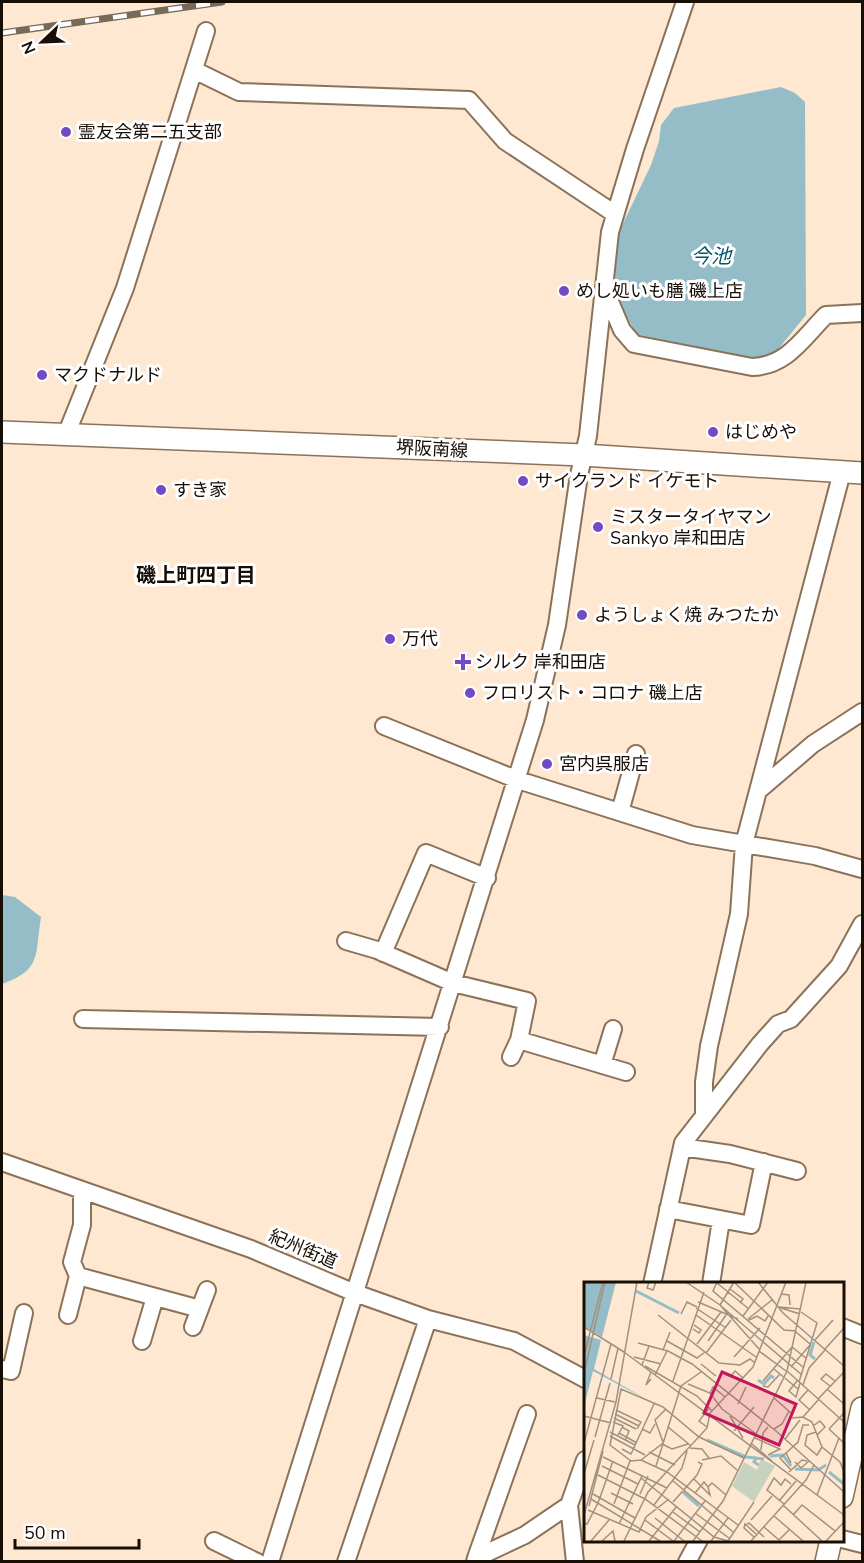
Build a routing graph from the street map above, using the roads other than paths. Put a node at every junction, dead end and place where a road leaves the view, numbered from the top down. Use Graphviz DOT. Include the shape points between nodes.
graph roads {
  1 [pos="686,2"];
  2 [pos="206,31"];
  3 [pos="194,70"];
  4 [pos="615,214"];
  5 [pos="605,289"];
  6 [pos="862,313"];
  7 [pos="2,432"];
  8 [pos="66,435"];
  9 [pos="583,455"];
  10 [pos="852,473"];
  11 [pos="862,712"];
  12 [pos="384,726"];
  13 [pos="636,754"];
  14 [pos="518,780"];
  15 [pos="758,792"];
  16 [pos="620,812"];
  17 [pos="744,844"];
  18 [pos="862,869"];
  19 [pos="487,878"];
  20 [pos="862,924"];
  21 [pos="346,941"];
  22 [pos="383,952"];
  23 [pos="453,983"];
  24 [pos="83,1019"];
  25 [pos="440,1027"];
  26 [pos="613,1029"];
  27 [pos="519,1040"];
  28 [pos="511,1057"];
  29 [pos="602,1065"];
  30 [pos="626,1072"];
  31 [pos="704,1116"];
  32 [pos="682,1147"];
  33 [pos="2,1162"];
  34 [pos="764,1162"];
  35 [pos="796,1170"];
  36 [pos="82,1192"];
  37 [pos="668,1209"];
  38 [pos="721,1220"];
  39 [pos="78,1276"];
  40 [pos="652,1282"];
  41 [pos="711,1282"];
  42 [pos="207,1290"];
  43 [pos="355,1293"];
  44 [pos="155,1297"];
  45 [pos="200,1309"];
  46 [pos="24,1313"];
  47 [pos="68,1315"];
  48 [pos="428,1319"];
  49 [pos="193,1327"];
  50 [pos="843,1327"];
  51 [pos="862,1335"];
  52 [pos="142,1341"];
  53 [pos="2,1370"];
  54 [pos="584,1377"];
  55 [pos="862,1408"];
  56 [pos="527,1414"];
  57 [pos="852,1455"];
  58 [pos="584,1463"];
  59 [pos="843,1493"];
  60 [pos="569,1505"];
  61 [pos="843,1539"];
  62 [pos="214,1541"];
  63 [pos="698,1542"];
  64 [pos="831,1542"];
  65 [pos="862,1544"];
  66 [pos="476,1560"];
  67 [pos="257,1562"];
  68 [pos="270,1562"];
  69 [pos="346,1562"];
  70 [pos="575,1562"];
  71 [pos="687,1562"];
  72 [pos="826,1562"];
  1 -- 4 [label="street"];
  2 -- 3 [label="street"];
  3 -- 4 [label="street" via="239,92 469,100 505,141"];
  3 -- 8 [label="street" via="125,288"];
  4 -- 5 [label="street"];
  5 -- 6 [label="street" via="622,330 634,344 752,367 782,362 826,315"];
  5 -- 9 [label="street"];
  7 -- 8 [label="main road, 堺阪南線"];
  8 -- 9 [label="main road, 堺阪南線"];
  9 -- 10 [label="main road, 堺阪南線"];
  9 -- 14 [label="street" via="557,626"];
  10 -- 15 [label="street"];
  11 -- 15 [label="street" via="813,744"];
  12 -- 14 [label="street"];
  13 -- 16 [label="street"];
  14 -- 16 [label="street"];
  14 -- 19 [label="street"];
  15 -- 17 [label="street"];
  16 -- 17 [label="street" via="692,835"];
  17 -- 18 [label="street"];
  17 -- 31 [label="street" via="739,914 709,1046"];
  19 -- 22 [label="street" via="426,852"];
  19 -- 23 [label="street"];
  20 -- 31 [label="street" via="839,966 791,1020 778,1024 760,1044"];
  21 -- 22 [label="street"];
  22 -- 23 [label="street"];
  23 -- 25 [label="street"];
  23 -- 27 [label="street" via="527,1001"];
  24 -- 25 [label="street"];
  25 -- 43 [label="street"];
  26 -- 29 [label="street"];
  27 -- 28 [label="street"];
  27 -- 29 [label="street"];
  29 -- 30 [label="street"];
  31 -- 32 [label="street"];
  32 -- 34 [label="street"];
  32 -- 37 [label="street"];
  33 -- 36 [label="street, 紀州街道"];
  34 -- 35 [label="street"];
  34 -- 38 [label="street" via="751,1225"];
  36 -- 39 [label="street" via="82,1225 72,1262"];
  36 -- 43 [label="street, 紀州街道" via="251,1249"];
  37 -- 38 [label="street"];
  37 -- 40 [label="street"];
  38 -- 41 [label="street"];
  39 -- 44 [label="street"];
  39 -- 47 [label="street"];
  42 -- 45 [label="street"];
  43 -- 48 [label="street, 紀州街道"];
  43 -- 68 [label="street"];
  44 -- 45 [label="street"];
  44 -- 52 [label="street"];
  45 -- 49 [label="street"];
  46 -- 53 [label="street" via="11,1371"];
  48 -- 54 [label="street, 紀州街道" via="514,1341"];
  48 -- 69 [label="street"];
  50 -- 51 [label="street"];
  55 -- 57 [label="main road"];
  56 -- 66 [label="street"];
  57 -- 59 [label="main road"];
  58 -- 60 [label="street"];
  60 -- 66 [label="street" via="525,1535"];
  60 -- 70 [label="street"];
  61 -- 65 [label="street"];
  62 -- 67 [label="street"];
  63 -- 71 [label="street"];
  64 -- 72 [label="main road"];
}
